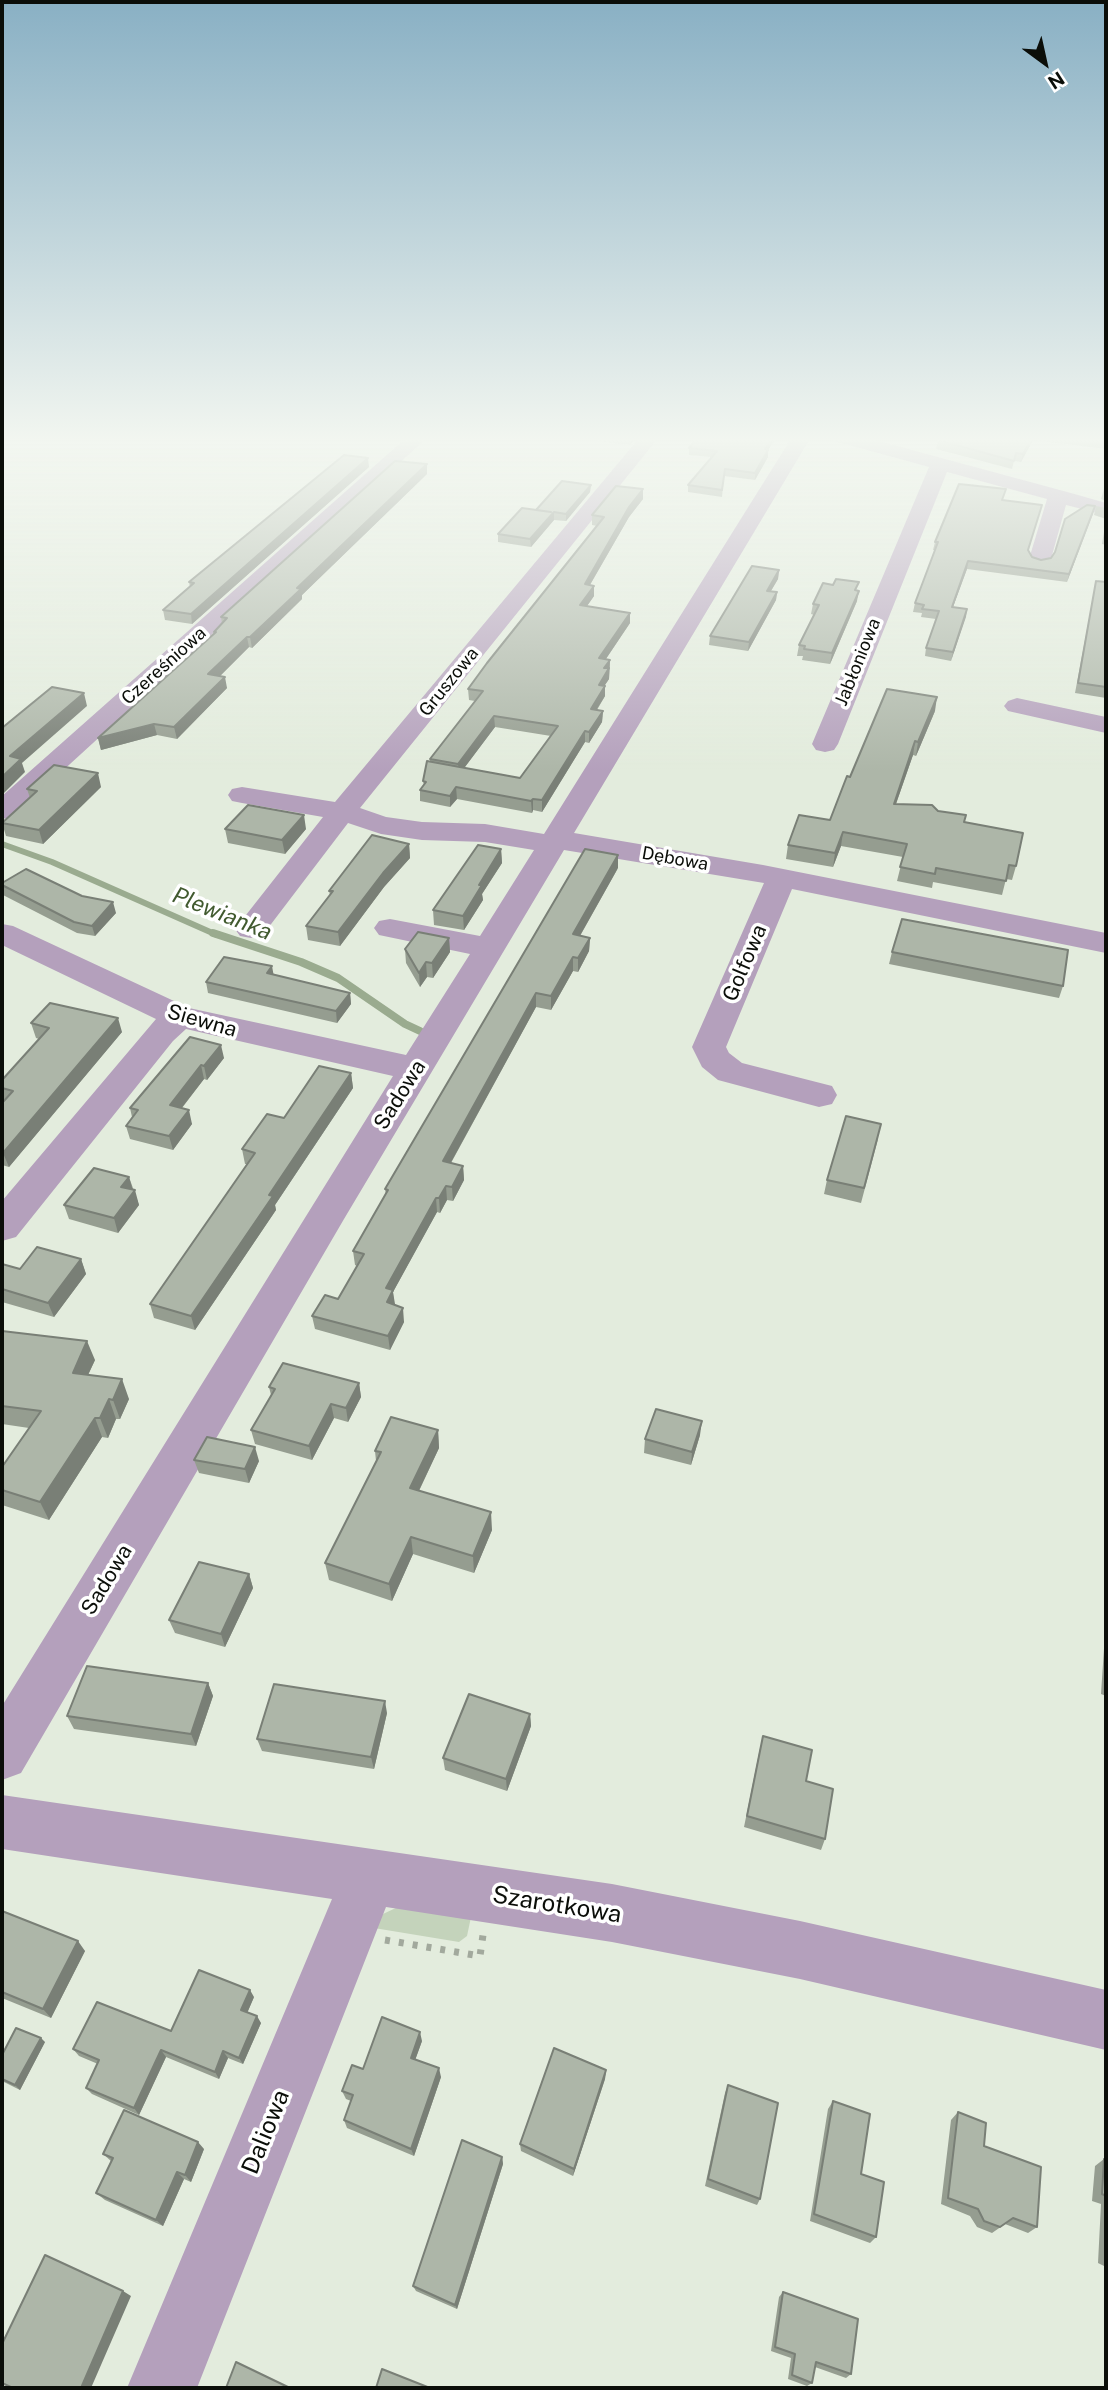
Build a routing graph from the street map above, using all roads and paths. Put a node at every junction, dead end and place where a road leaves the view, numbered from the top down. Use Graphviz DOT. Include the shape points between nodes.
graph roads {
  1 [pos="295,549"];
  2 [pos="558,549"];
  3 [pos="734,549"];
  4 [pos="905,549"];
  5 [pos="1043,549"];
  6 [pos="1040,559"];
  7 [pos="1017,706"];
  8 [pos="1106,724"];
  9 [pos="824,744"];
  10 [pos="242,795"];
  11 [pos="2,811"];
  12 [pos="342,812"];
  13 [pos="556,842"];
  14 [pos="780,878"];
  15 [pos="390,928"];
  16 [pos="251,929"];
  17 [pos="2,933"];
  18 [pos="1106,943"];
  19 [pos="490,948"];
  20 [pos="179,1017"];
  21 [pos="416,1069"];
  22 [pos="819,1095"];
  23 [pos="2,1227"];
  24 [pos="2,1754"];
  25 [pos="2,1822"];
  26 [pos="370,1877"];
  27 [pos="484,1931"];
  28 [pos="370,1938"];
  29 [pos="1106,2020"];
  30 [pos="162,2388"];
  1 -- 11 [label="street, Czereśniowa"];
  2 -- 12 [label="street, Gruszowa"];
  3 -- 13 [label="street, Sadowa"];
  4 -- 9 [label="street, Jabłoniowa"];
  5 -- 6 [label="street"];
  7 -- 8 [label="street"];
  10 -- 12 [label="street, Dębowa"];
  12 -- 13 [label="street, Dębowa" via="381,825 422,831"];
  12 -- 16 [label="street, Gruszowa"];
  13 -- 14 [label="street, Dębowa"];
  13 -- 19 [label="street, Sadowa"];
  14 -- 18 [label="street, Dębowa"];
  14 -- 22 [label="street, Golfowa" via="709,1047 714,1059 730,1072"];
  15 -- 19 [label="street"];
  17 -- 20 [label="street, Siewna"];
  19 -- 21 [label="street, Sadowa"];
  20 -- 21 [label="street, Siewna"];
  20 -- 23 [label="street"];
  21 -- 24 [label="street, Sadowa"];
  25 -- 26 [label="street, Szarotkowa"];
  26 -- 29 [label="street, Szarotkowa" via="700,1930"];
  26 -- 30 [label="street, Daliowa"];
  27 -- 28 [label="path" via="480,1956"];
}
